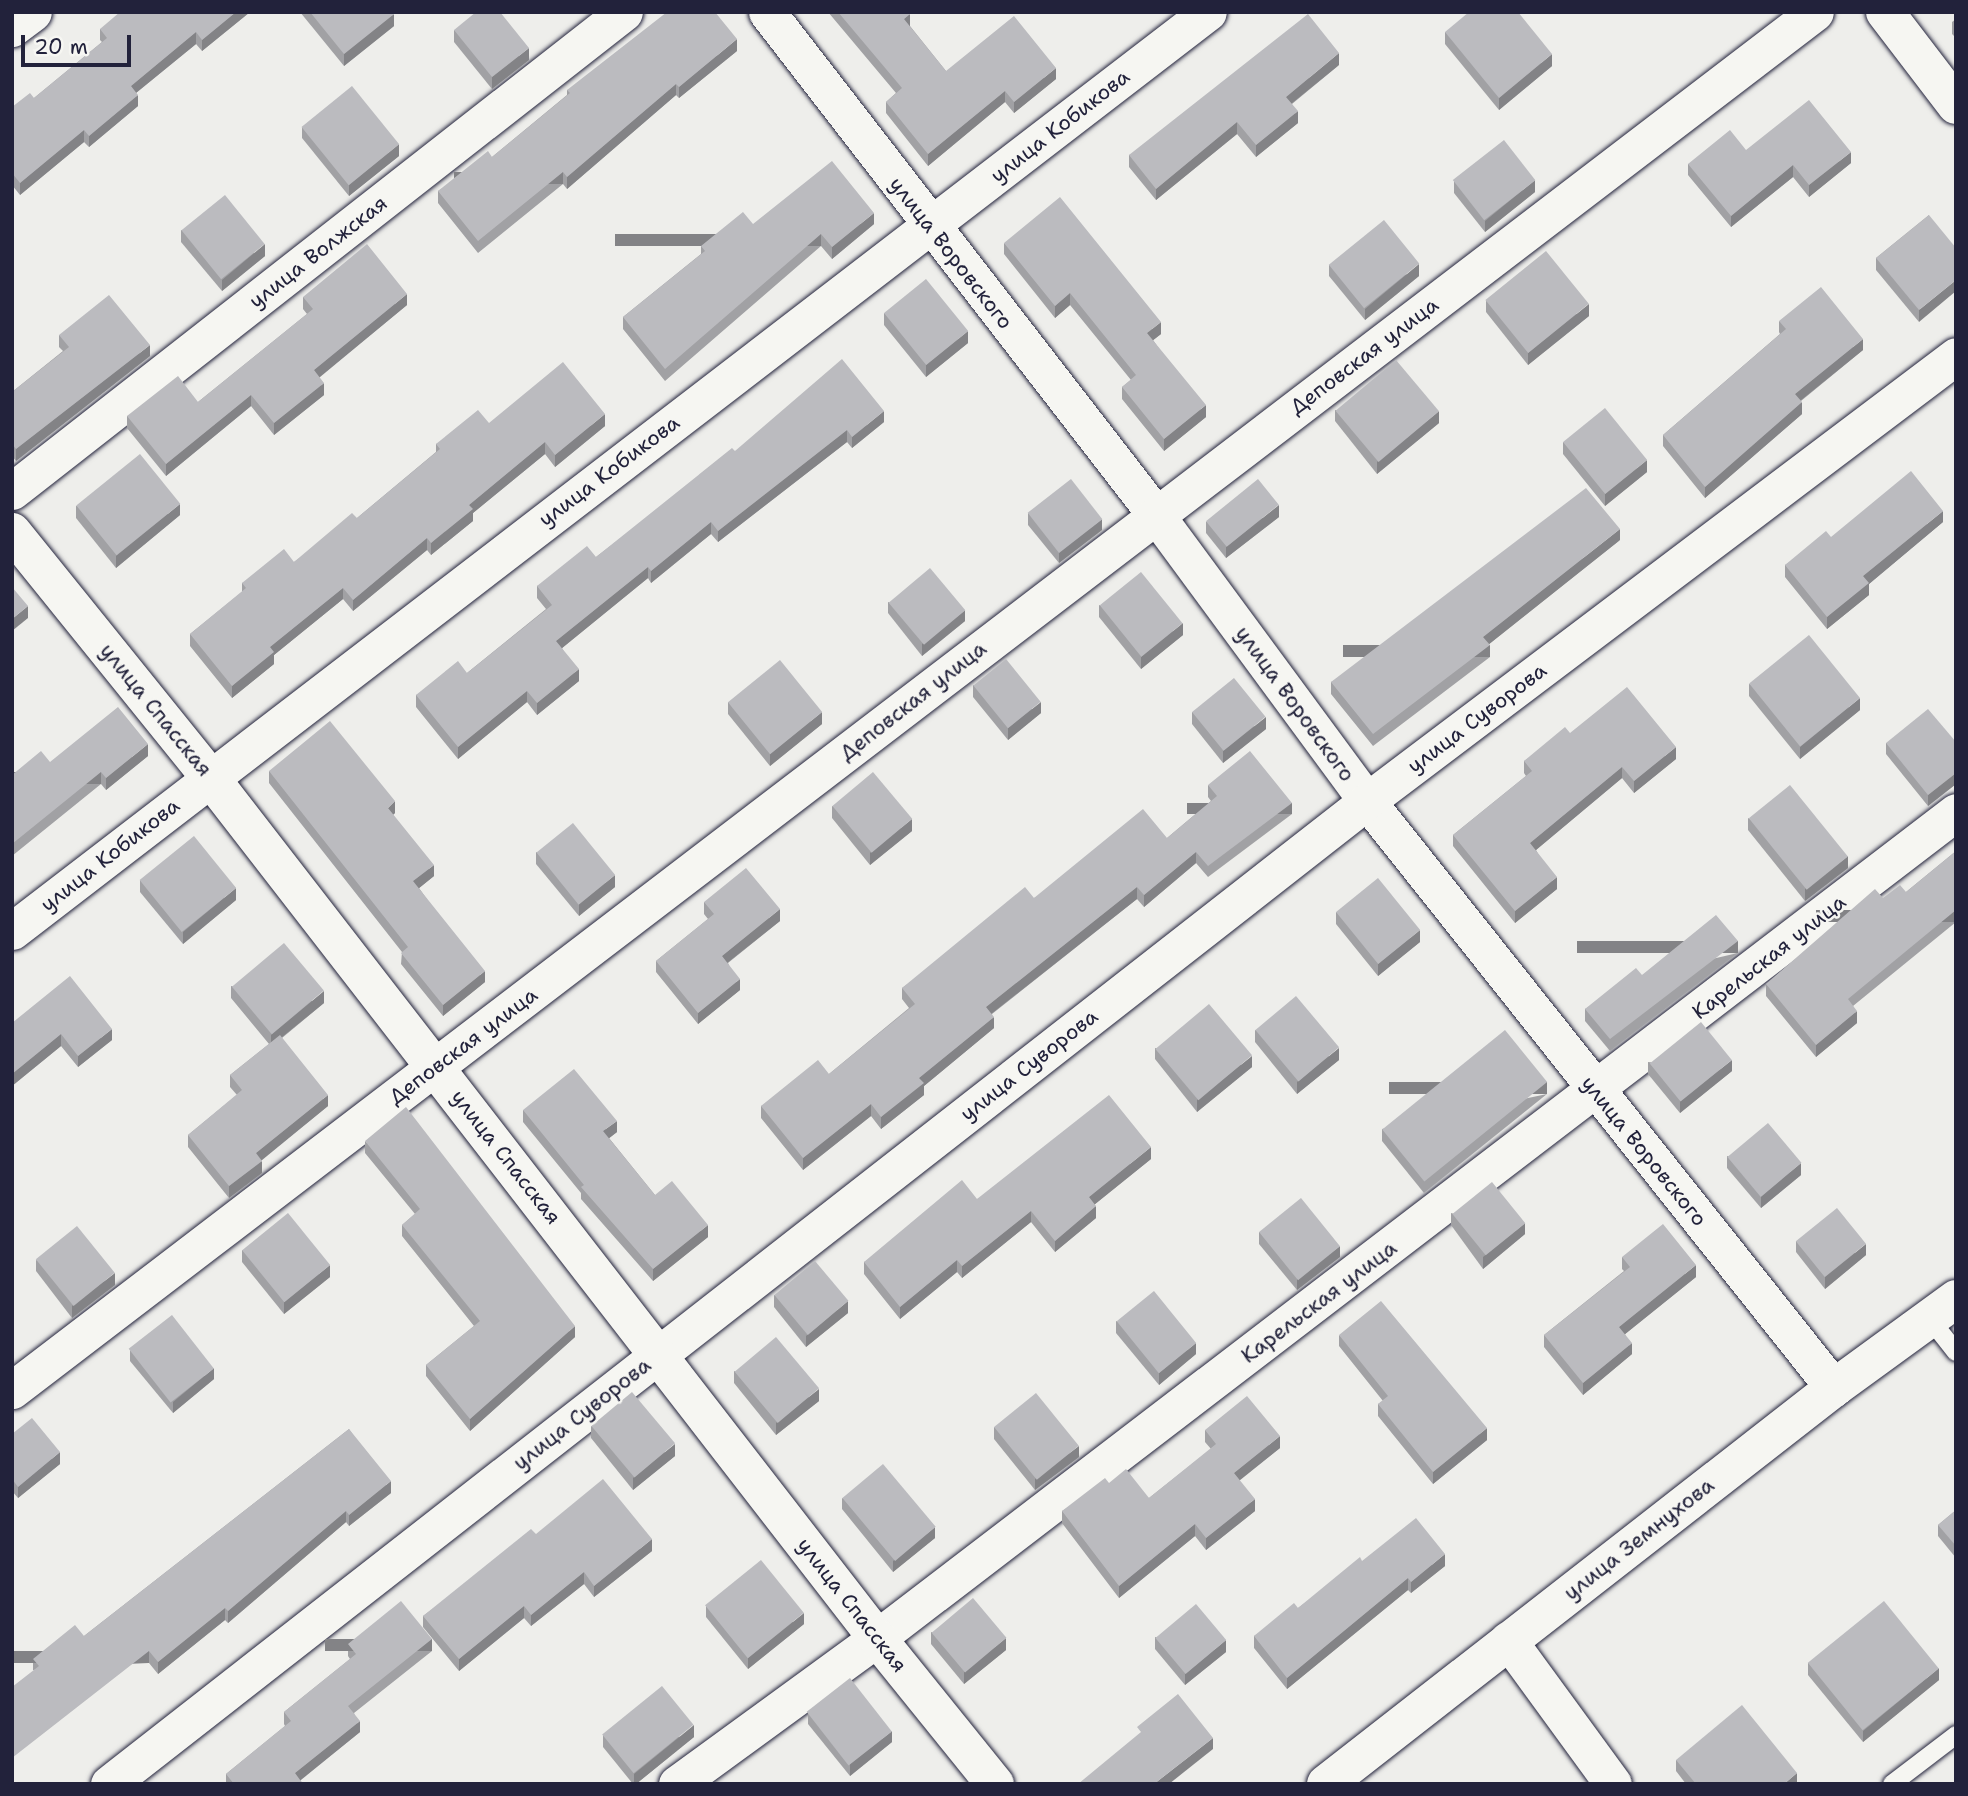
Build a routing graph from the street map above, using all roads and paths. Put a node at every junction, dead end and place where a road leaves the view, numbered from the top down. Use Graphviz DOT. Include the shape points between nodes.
graph roads {
  1 [pos="33,12"];
  2 [pos="624,12"];
  3 [pos="767,12"];
  4 [pos="1208,12"];
  5 [pos="1815,12"];
  6 [pos="1885,12"];
  7 [pos="12,28"];
  8 [pos="1956,104"];
  9 [pos="930,227"];
  10 [pos="1956,356"];
  11 [pos="12,491"];
  12 [pos="1156,515"];
  13 [pos="12,532"];
  14 [pos="209,776"];
  15 [pos="1367,801"];
  16 [pos="1956,812"];
  17 [pos="12,931"];
  18 [pos="436,1067"];
  19 [pos="1595,1092"];
  20 [pos="1943,1309"];
  21 [pos="1956,1352"];
  22 [pos="658,1355"];
  23 [pos="1834,1388"];
  24 [pos="12,1390"];
  25 [pos="877,1638"];
  26 [pos="1508,1640"];
  27 [pos="1956,1735"];
  28 [pos="109,1784"];
  29 [pos="677,1784"];
  30 [pos="995,1784"];
  31 [pos="1326,1784"];
  32 [pos="1613,1784"];
  33 [pos="1892,1784"];
  1 -- 7 [label="street"];
  2 -- 11 [label="street, улица Волжская"];
  3 -- 9 [label="street, улица Воровского"];
  4 -- 9 [label="street, улица Кобикова"];
  5 -- 12 [label="street, Деповская улица"];
  6 -- 8 [label="street"];
  9 -- 12 [label="street, улица Воровского"];
  9 -- 14 [label="street, улица Кобикова"];
  10 -- 15 [label="street, улица Суворова"];
  12 -- 15 [label="street, улица Воровского"];
  12 -- 18 [label="street, Деповская улица"];
  13 -- 14 [label="street, улица Спасская"];
  14 -- 17 [label="street, улица Кобикова"];
  14 -- 18 [label="street, улица Спасская"];
  15 -- 19 [label="street, улица Воровского"];
  15 -- 22 [label="street, улица Суворова"];
  16 -- 19 [label="street, Карельская улица"];
  18 -- 22 [label="street, улица Спасская"];
  18 -- 24 [label="street, Деповская улица"];
  19 -- 23 [label="street, улица Воровского"];
  19 -- 25 [label="street, Карельская улица"];
  20 -- 21 [label="lane"];
  20 -- 23 [label="street, улица Земнухова"];
  22 -- 25 [label="street, улица Спасская"];
  22 -- 28 [label="street, улица Суворова"];
  23 -- 26 [label="street, улица Земнухова"];
  25 -- 29 [label="street, Карельская улица"];
  25 -- 30 [label="street, улица Спасская"];
  26 -- 31 [label="street, улица Земнухова"];
  26 -- 32 [label="street"];
  27 -- 33 [label="lane"];
}
